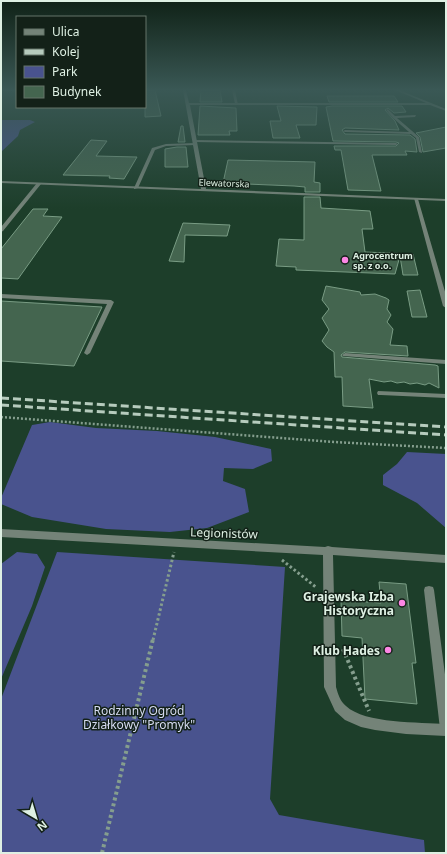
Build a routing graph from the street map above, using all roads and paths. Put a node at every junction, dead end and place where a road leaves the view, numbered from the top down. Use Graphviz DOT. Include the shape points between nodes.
graph roads {
  1 [pos="193,130"];
  2 [pos="408,130"];
  3 [pos="345,131"];
  4 [pos="412,133"];
  5 [pos="195,142"];
  6 [pos="396,144"];
  7 [pos="421,152"];
  8 [pos="1,182"];
  9 [pos="39,184"];
  10 [pos="136,188"];
  11 [pos="204,190"];
  12 [pos="416,199"];
  13 [pos="446,200"];
  14 [pos="1,230"];
  15 [pos="1,296"];
  16 [pos="446,306"];
  17 [pos="87,353"];
  18 [pos="345,355"];
  19 [pos="446,362"];
  20 [pos="381,393"];
  21 [pos="446,396"];
  22 [pos="1,417"];
  23 [pos="446,448"];
  24 [pos="1,533"];
  25 [pos="177,544"];
  26 [pos="328,550"];
  27 [pos="446,559"];
  28 [pos="429,590"];
  29 [pos="329,634"];
  30 [pos="374,724"];
  31 [pos="446,729"];
  32 [pos="102,853"];
  1 -- 5 [label="street"];
  2 -- 4 [label="street"];
  3 -- 4 [label="street"];
  4 -- 7 [label="street" via="418,138"];
  5 -- 6 [label="street"];
  5 -- 10 [label="street" via="153,149"];
  5 -- 11 [label="street"];
  8 -- 9 [label="street, Elewatorska"];
  9 -- 10 [label="street, Elewatorska"];
  9 -- 14 [label="street"];
  10 -- 11 [label="street, Elewatorska"];
  11 -- 12 [label="street, Elewatorska"];
  12 -- 13 [label="street, Elewatorska"];
  12 -- 16 [label="street"];
  15 -- 17 [label="street" via="111,302"];
  18 -- 19 [label="street"];
  20 -- 21 [label="street"];
  22 -- 23 [label="path" via="261,438"];
  24 -- 25 [label="street, Legionistów"];
  25 -- 26 [label="street, Legionistów"];
  25 -- 32 [label="path"];
  26 -- 27 [label="street, Legionistów"];
  26 -- 29 [label="street"];
  28 -- 31 [label="street"];
  29 -- 30 [label="path" via="337,636"];
  29 -- 30 [label="street" via="330,687 335,700 341,710 352,718"];
  30 -- 31 [label="street"];
}
